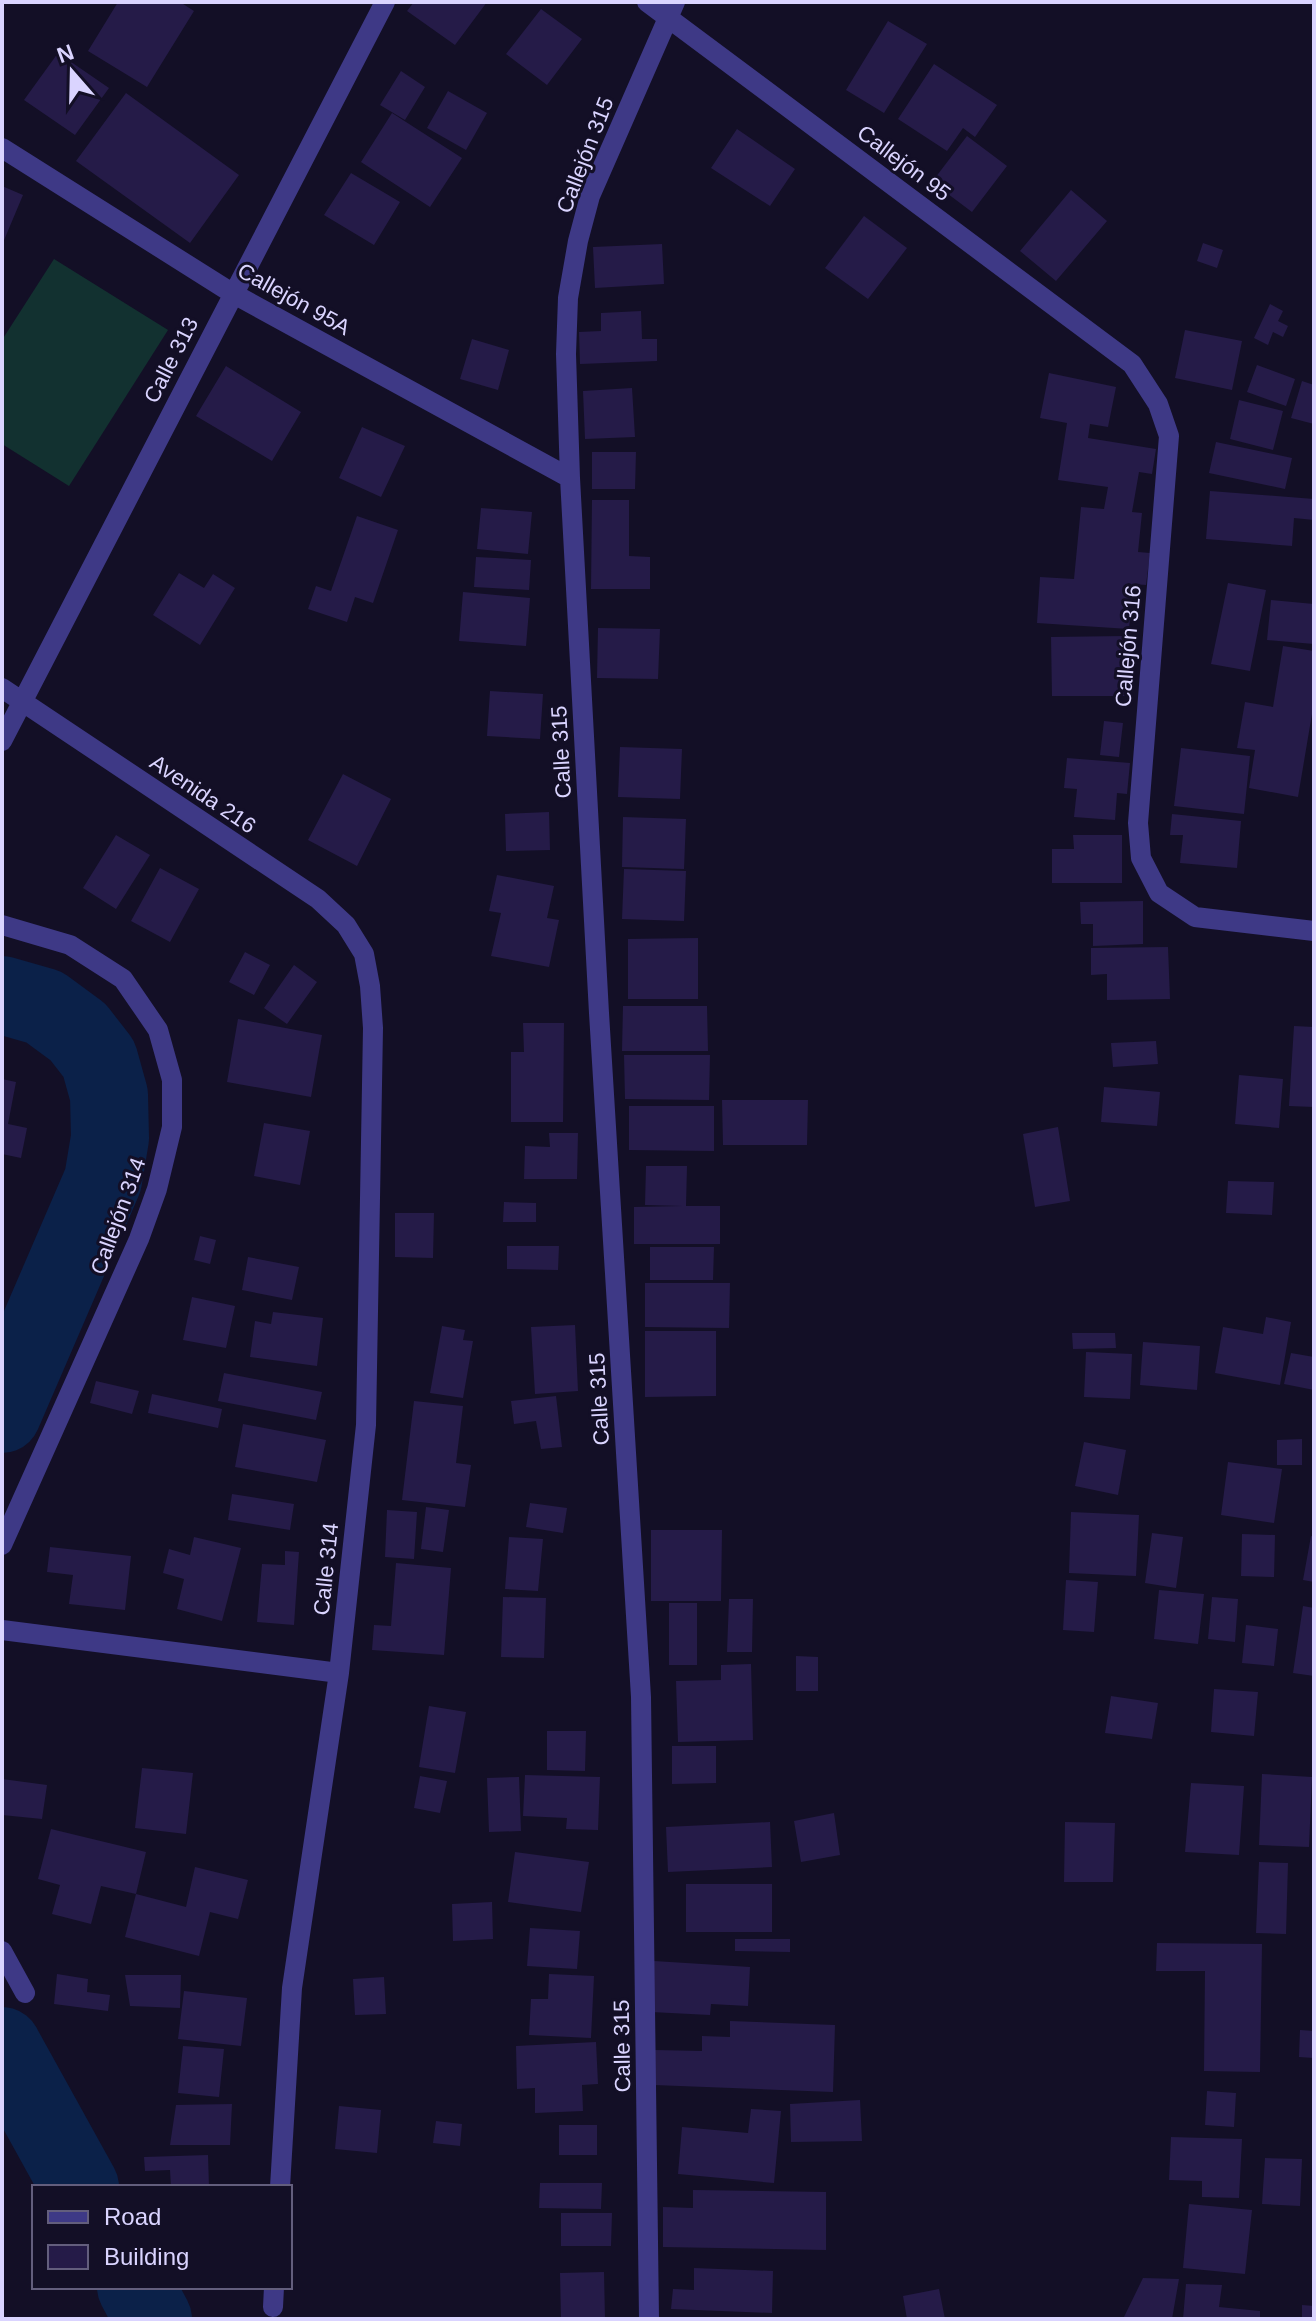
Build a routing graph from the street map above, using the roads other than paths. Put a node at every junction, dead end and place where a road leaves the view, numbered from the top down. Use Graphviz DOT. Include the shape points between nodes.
graph roads {
  1 [pos="385,2"];
  2 [pos="647,2"];
  3 [pos="672,9"];
  4 [pos="2,148"];
  5 [pos="232,293"];
  6 [pos="1132,364"];
  7 [pos="570,478"];
  8 [pos="2,688"];
  9 [pos="22,701"];
  10 [pos="2,741"];
  11 [pos="2,925"];
  12 [pos="1314,931"];
  13 [pos="364,954"];
  14 [pos="2,1545"];
  15 [pos="2,1630"];
  16 [pos="339,1673"];
  17 [pos="2,1951"];
  18 [pos="25,1993"];
  19 [pos="280,2185"];
  20 [pos="649,2319"];
  1 -- 5 [label="street, Calle 313"];
  2 -- 3 [label="street, Callejón 95"];
  3 -- 6 [label="street, Callejón 95"];
  3 -- 7 [label="street, Callejón 315" via="590,196 578,241 566,354"];
  4 -- 5 [label="street, Callejón 95A"];
  5 -- 7 [label="street, Callejón 95A"];
  5 -- 9 [label="street, Calle 313"];
  6 -- 12 [label="street, Callejón 316" via="1158,404 1169,436 1138,823 1141,858 1159,893 1195,917"];
  7 -- 20 [label="street, Calle 315" via="641,1697"];
  8 -- 9 [label="street, Avenida 216"];
  9 -- 10 [label="street, Calle 313"];
  9 -- 13 [label="street, Avenida 216" via="318,899 346,925"];
  11 -- 14 [label="street, Callejón 314" via="70,945 123,979 158,1030 172,1080 172,1127 139,1239"];
  13 -- 16 [label="street, Calle 314" via="373,1028 366,1425"];
  15 -- 16 [label="street"];
  16 -- 19 [label="street, Calle 314" via="292,1988"];
  17 -- 18 [label="street"];
}
